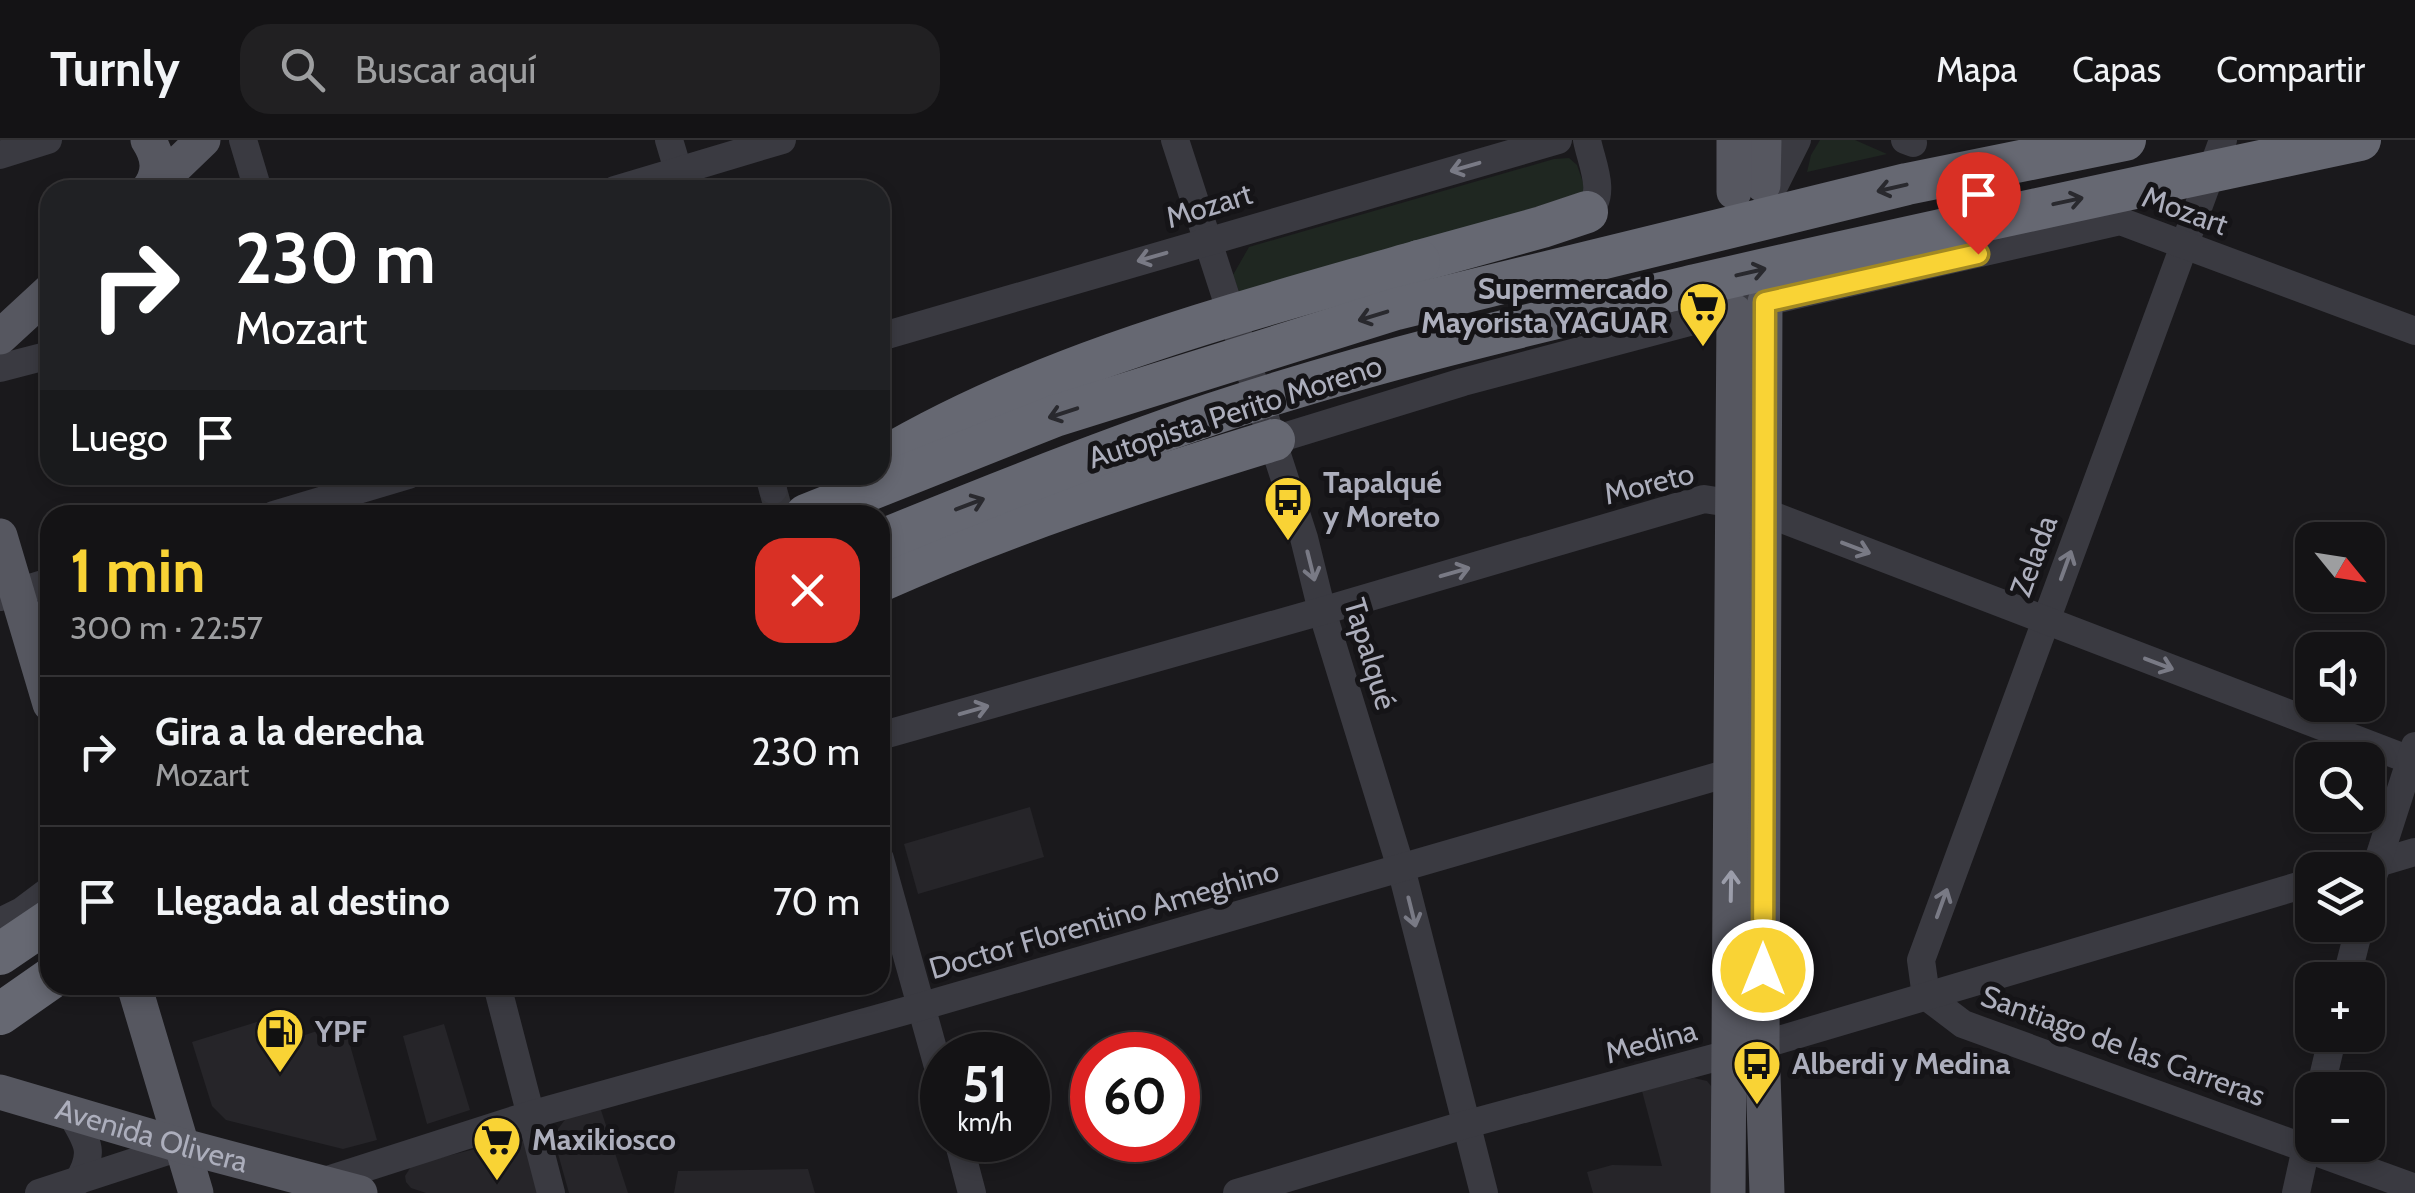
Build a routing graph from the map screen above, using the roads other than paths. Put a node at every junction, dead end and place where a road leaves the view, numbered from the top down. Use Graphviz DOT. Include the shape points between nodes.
graph roads {
  1 [pos="48,140"];
  2 [pos="148,140"];
  3 [pos="204,140"];
  4 [pos="244,140"];
  5 [pos="669,140"];
  6 [pos="782,140"];
  7 [pos="1175,140"];
  8 [pos="1558,140"];
  9 [pos="1587,140"];
  10 [pos="1734,140"];
  11 [pos="1764,140"];
  12 [pos="1798,140"];
  13 [pos="2125,140"];
  14 [pos="2223,140"];
  15 [pos="2360,140"];
  16 [pos="0,155"];
  17 [pos="154,180"];
  18 [pos="161,180"];
  19 [pos="255,180"];
  20 [pos="681,180"];
  21 [pos="683,180"];
  22 [pos="1758,187"];
  23 [pos="1587,212"];
  24 [pos="1210,240"];
  25 [pos="2182,245"];
  26 [pos="40,300"];
  27 [pos="1749,306"];
  28 [pos="2415,331"];
  29 [pos="890,334"];
  30 [pos="0,337"];
  31 [pos="40,358"];
  32 [pos="0,368"];
  33 [pos="1274,440"];
  34 [pos="890,454"];
  35 [pos="890,466"];
  36 [pos="381,485"];
  37 [pos="825,485"];
  38 [pos="829,485"];
  39 [pos="356,494"];
  40 [pos="783,499"];
  41 [pos="313,505"];
  42 [pos="1749,509"];
  43 [pos="0,536"];
  44 [pos="890,537"];
  45 [pos="890,577"];
  46 [pos="40,585"];
  47 [pos="8,595"];
  48 [pos="1322,611"];
  49 [pos="2046,621"];
  50 [pos="40,678"];
  51 [pos="890,733"];
  52 [pos="2413,756"];
  53 [pos="1732,772"];
  54 [pos="2371,852"];
  55 [pos="2415,852"];
  56 [pos="2385,861"];
  57 [pos="1401,868"];
  58 [pos="2295,887"];
  59 [pos="890,893"];
  60 [pos="40,898"];
  61 [pos="0,922"];
  62 [pos="40,927"];
  63 [pos="0,954"];
  64 [pos="40,986"];
  65 [pos="137,995"];
  66 [pos="500,995"];
  67 [pos="1926,996"];
  68 [pos="923,1006"];
  69 [pos="0,1014"];
  70 [pos="930,1032"];
  71 [pos="1762,1044"];
  72 [pos="1728,1054"];
  73 [pos="0,1092"];
  74 [pos="71,1114"];
  75 [pos="530,1116"];
  76 [pos="1464,1125"];
  77 [pos="2295,1145"];
  78 [pos="183,1146"];
  79 [pos="964,1162"];
  80 [pos="2303,1162"];
  81 [pos="2342,1162"];
  82 [pos="78,1181"];
  83 [pos="321,1182"];
  84 [pos="2415,1188"];
  85 [pos="39,1193"];
  86 [pos="196,1193"];
  87 [pos="360,1193"];
  88 [pos="551,1193"];
  89 [pos="972,1193"];
  90 [pos="1237,1193"];
  91 [pos="1484,1193"];
  92 [pos="1728,1193"];
  93 [pos="1767,1193"];
  94 [pos="2296,1193"];
  1 -- 16 [label="street"];
  2 -- 17 [label="main road" via="158,162"];
  3 -- 18 [label="main road"];
  4 -- 19 [label="street"];
  5 -- 20 [label="street"];
  6 -- 21 [label="street"];
  7 -- 24 [label="street, Tapalqué"];
  8 -- 24 [label="street, Mozart, one-way"];
  9 -- 23 [label="street" via="1598,192"];
  10 -- 22 [label="main road"];
  11 -- 22 [label="main road"];
  12 -- 22 [label="street"];
  13 -- 35 [label="highway, Autopista Perito Moreno, one-way, bridge" via="1908,184 1396,309"];
  14 -- 25 [label="street, Zelada"];
  44 -- 15 [label="highway, Autopista Perito Moreno, one-way, bridge" via="1212,414 1370,366 1929,231"];
  23 -- 34 [label="highway, bridge" via="1276,302 1066,372"];
  24 -- 29 [label="street, Mozart, one-way"];
  24 -- 33 [label="street, Tapalqué"];
  25 -- 27 [label="street, Mozart" via="2120,221"];
  25 -- 28 [label="street, Mozart"];
  49 -- 25 [label="street, Zelada, one-way"];
  26 -- 30 [label="main road"];
  27 -- 33 [label="street, Mozart"];
  27 -- 42 [label="main road"];
  31 -- 32 [label="street"];
  33 -- 45 [label="highway" via="1085,498"];
  33 -- 48 [label="street, Tapalqué, one-way"];
  36 -- 39 [label="street"];
  37 -- 40 [label="highway"];
  38 -- 40 [label="highway, Autopista Perito Moreno, one-way, bridge"];
  39 -- 41 [label="street"];
  48 -- 42 [label="street, Moreto, one-way" via="1704,499"];
  42 -- 49 [label="street, Moreto, one-way"];
  42 -- 53 [label="main road"];
  42 -- 71 [label="main road"];
  43 -- 47 [label="main road"];
  46 -- 47 [label="street"];
  47 -- 50 [label="main road"];
  51 -- 48 [label="street, Moreto, one-way"];
  48 -- 57 [label="street, Tapalqué"];
  49 -- 52 [label="street, Moreto, one-way"];
  67 -- 49 [label="street, Zelada, one-way" via="1921,960"];
  52 -- 54 [label="street"];
  53 -- 57 [label="street, Doctor Florentino Ameghino"];
  72 -- 53 [label="main road, one-way"];
  55 -- 56 [label="street"];
  57 -- 68 [label="street, Doctor Florentino Ameghino"];
  57 -- 76 [label="street, Tapalqué, one-way"];
  58 -- 67 [label="street, Medina"];
  59 -- 68 [label="street"];
  60 -- 61 [label="street"];
  62 -- 63 [label="highway"];
  64 -- 69 [label="highway"];
  65 -- 78 [label="main road"];
  66 -- 75 [label="street"];
  67 -- 71 [label="street, Medina"];
  67 -- 77 [label="street, Santiago de las Carreras" via="1963,1024"];
  68 -- 70 [label="street"];
  68 -- 75 [label="street, Doctor Florentino Ameghino"];
  71 -- 72 [label="street, Medina"];
  71 -- 93 [label="main road"];
  72 -- 76 [label="street, Medina"];
  72 -- 92 [label="main road"];
  73 -- 74 [label="main road, Avenida Olivera"];
  74 -- 78 [label="main road, Avenida Olivera"];
  74 -- 82 [label="street" via="90,1153"];
  75 -- 83 [label="street, Doctor Florentino Ameghino"];
  75 -- 88 [label="street"];
  76 -- 90 [label="street, Medina"];
  76 -- 91 [label="street, Tapalqué"];
  78 -- 82 [label="street"];
  78 -- 83 [label="main road, Avenida Olivera"];
  78 -- 86 [label="main road"];
  79 -- 89 [label="street"];
  80 -- 94 [label="street"];
  81 -- 84 [label="street, Santiago de las Carreras"];
  82 -- 85 [label="street"];
  83 -- 87 [label="main road, Avenida Olivera"];
}
